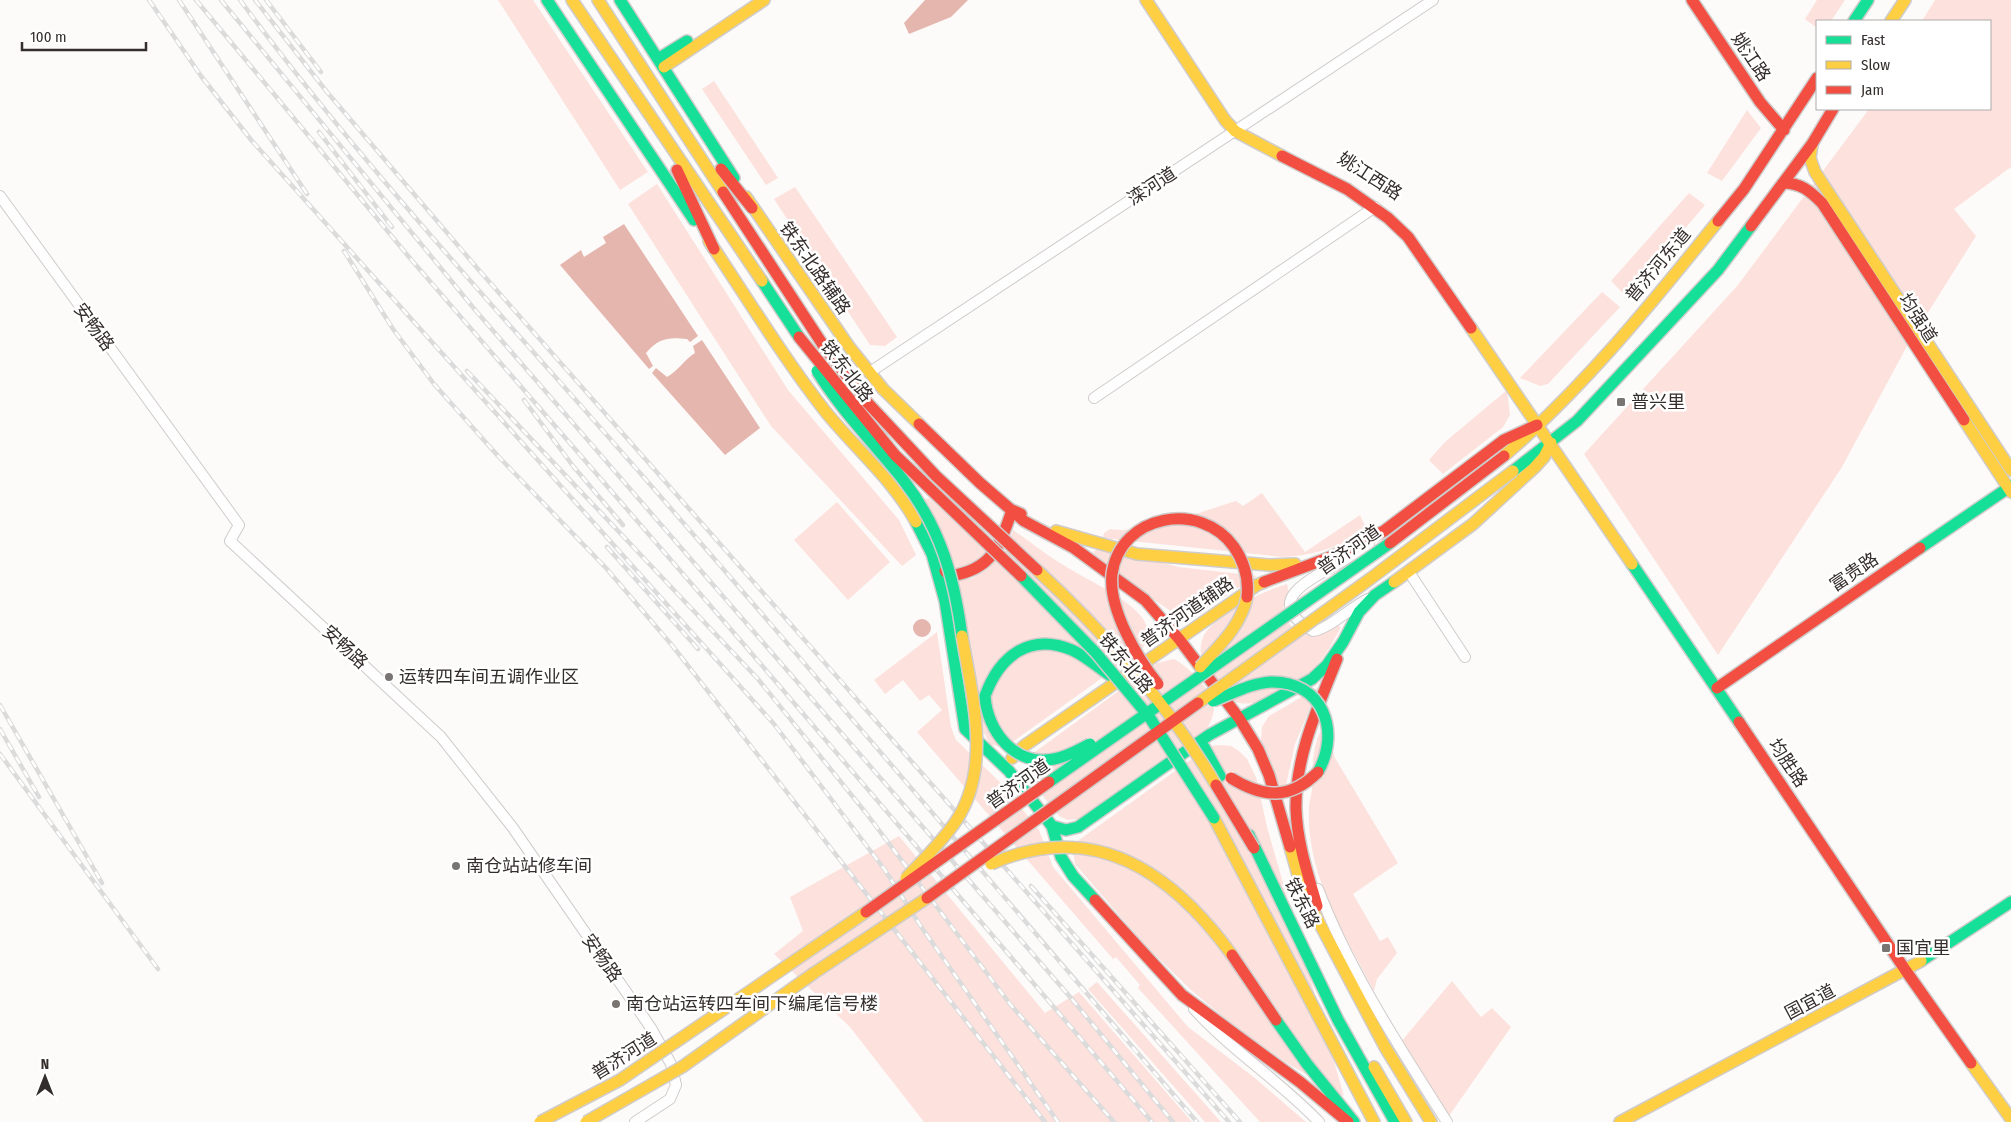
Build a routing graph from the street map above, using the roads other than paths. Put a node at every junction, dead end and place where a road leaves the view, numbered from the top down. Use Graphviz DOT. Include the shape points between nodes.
graph roads {
  1 [pos="547,0"];
  2 [pos="572,0"];
  3 [pos="598,0"];
  4 [pos="620,0"];
  5 [pos="754,0"];
  6 [pos="764,0"];
  7 [pos="1146,0"];
  8 [pos="1156,0"];
  9 [pos="1433,0"];
  10 [pos="1692,0"];
  11 [pos="1868,0"];
  12 [pos="1905,0"];
  13 [pos="1855,20"];
  14 [pos="1892,20"];
  15 [pos="661,63"];
  16 [pos="1816,80"];
  17 [pos="665,102"];
  18 [pos="1832,110"];
  19 [pos="648,114"];
  20 [pos="1238,129"];
  21 [pos="1784,130"];
  22 [pos="1812,144"];
  23 [pos="1783,183"];
  24 [pos="0,196"];
  25 [pos="1375,207"];
  26 [pos="752,208"];
  27 [pos="714,249"];
  28 [pos="799,337"];
  29 [pos="870,372"];
  30 [pos="1094,398"];
  31 [pos="1541,421"];
  32 [pos="1554,441"];
  33 [pos="1504,456"];
  34 [pos="2011,470"];
  35 [pos="2010,488"];
  36 [pos="1012,510"];
  37 [pos="1384,531"];
  38 [pos="1316,562"];
  39 [pos="934,563"];
  40 [pos="1409,572"];
  41 [pos="1375,595"];
  42 [pos="1082,612"];
  43 [pos="1179,639"];
  44 [pos="1343,642"];
  45 [pos="1465,657"];
  46 [pos="1148,673"];
  47 [pos="1116,680"];
  48 [pos="1720,685"];
  49 [pos="1183,686"];
  50 [pos="1164,708"];
  51 [pos="1191,709"];
  52 [pos="1150,718"];
  53 [pos="1240,718"];
  54 [pos="1127,726"];
  55 [pos="1204,747"];
  56 [pos="1009,771"];
  57 [pos="1052,826"];
  58 [pos="1254,848"];
  59 [pos="1302,851"];
  60 [pos="956,879"];
  61 [pos="888,898"];
  62 [pos="2011,902"];
  63 [pos="1326,936"];
  64 [pos="1304,945"];
  65 [pos="1909,968"];
  66 [pos="1182,995"];
  67 [pos="1307,1064"];
  68 [pos="2011,1106"];
  69 [pos="652,1118"];
  70 [pos="2011,1119"];
  71 [pos="1343,1120"];
  72 [pos="540,1122"];
  73 [pos="586,1122"];
  74 [pos="635,1122"];
  75 [pos="1319,1122"];
  76 [pos="1354,1122"];
  77 [pos="1374,1122"];
  78 [pos="1395,1122"];
  79 [pos="1406,1122"];
  80 [pos="1431,1122"];
  81 [pos="1447,1122"];
  82 [pos="1620,1122"];
  1 -- 27 [label="main road"];
  2 -- 19 [label="main road, 铁东北路"];
  3 -- 17 [label="main road, 铁东北路"];
  4 -- 15 [label="main road, 铁东北路辅路"];
  5 -- 15 [label="main road"];
  6 -- 15 [label="main road"];
  7 -- 20 [label="main road, 姚江西路" via="1225,120"];
  8 -- 20 [label="main road, 姚江西路"];
  9 -- 20 [label="street, 滦河道"];
  10 -- 21 [label="main road, 姚江路" via="1760,102"];
  11 -- 13 [label="main road"];
  12 -- 14 [label="main road"];
  15 -- 26 [label="main road, 铁东北路辅路"];
  16 -- 21 [label="main road, 普济河东道"];
  17 -- 26 [label="main road"];
  17 -- 42 [label="main road, 铁东北路, bridge" via="825,348 864,399 936,476"];
  18 -- 22 [label="main road"];
  19 -- 27 [label="main road"];
  19 -- 28 [label="main road, 铁东北路"];
  20 -- 25 [label="main road, 姚江西路" via="1323,174"];
  20 -- 29 [label="street, 滦河道"];
  20 -- 31 [label="main road, 姚江西路" via="1346,178 1393,210 1417,235"];
  21 -- 31 [label="main road, 普济河东道" via="1744,189 1652,302"];
  22 -- 23 [label="main road"];
  22 -- 34 [label="main road, 均强道" via="1810,158 1815,172"];
  23 -- 32 [label="main road" via="1718,270 1577,422"];
  23 -- 35 [label="main road, 均强道" via="1796,182 1822,203"];
  24 -- 69 [label="street, 安畅路" via="239,525 230,541 440,737 513,828 651,1028 671,1064 676,1085 670,1099"];
  25 -- 30 [label="street"];
  25 -- 31 [label="main road, 姚江西路" via="1389,216 1408,237"];
  26 -- 29 [label="main road, 铁东北路辅路"];
  27 -- 39 [label="main road" via="824,409 854,446 880,471 910,512"];
  28 -- 47 [label="main road, 铁东北路, bridge" via="895,455 1075,630"];
  28 -- 61 [label="main road, bridge" via="832,394 902,477 930,519 954,581 974,719 977,752 974,779 968,801 953,826"];
  29 -- 36 [label="main road, 铁东北路辅路" via="913,419"];
  31 -- 32 [label="main road, 均胜路"];
  31 -- 33 [label="main road, 普济河东道"];
  31 -- 37 [label="main road, 普济河道辅路" via="1504,440"];
  32 -- 40 [label="main road, 普济河道辅路" via="1535,468 1472,524"];
  32 -- 48 [label="main road, 均胜路"];
  32 -- 51 [label="main road, 普济河道, bridge"];
  33 -- 49 [label="main road, 普济河道, bridge" via="1402,535"];
  35 -- 48 [label="main road, 富贵路"];
  36 -- 38 [label="main road" via="1052,530 1136,554 1269,565"];
  36 -- 39 [label="main road" via="998,550 983,565 965,575 950,576"];
  36 -- 43 [label="main road, 铁东北路辅路" via="1024,521 1074,548 1145,600"];
  37 -- 38 [label="main road, 普济河道辅路"];
  37 -- 41 [label="street, 普济河道辅路" via="1372,542 1299,587 1292,594 1290,606 1302,624 1314,631"];
  38 -- 43 [label="main road, 普济河道辅路" via="1257,585"];
  39 -- 56 [label="main road" via="945,601 965,729"];
  40 -- 41 [label="main road, 普济河道辅路"];
  40 -- 45 [label="street"];
  41 -- 44 [label="main road, 普济河道辅路" via="1359,612"];
  42 -- 46 [label="main road, bridge" via="1108,631"];
  42 -- 50 [label="main road, 铁东北路, bridge"];
  43 -- 53 [label="main road, 铁东路"];
  43 -- 56 [label="main road, 普济河道辅路" via="1016,753 1009,762"];
  44 -- 53 [label="main road, 普济河道辅路" via="1327,665 1312,679"];
  44 -- 59 [label="main road, 铁东路" via="1310,728 1299,772 1296,808"];
  46 -- 49 [label="main road, bridge" via="1115,608 1111,587 1114,564 1130,537 1150,522 1172,516 1196,520 1222,533 1238,550 1246,571 1248,589 1244,610 1232,630"];
  46 -- 55 [label="main road, bridge"];
  47 -- 52 [label="main road, 铁东北路, bridge"];
  47 -- 54 [label="main road, bridge" via="1071,650 1056,645 1033,646 1008,655 997,668 986,689 986,711 994,732 1004,744 1038,760 1063,757"];
  48 -- 65 [label="main road, 均胜路"];
  49 -- 54 [label="main road, 普济河道, bridge"];
  50 -- 58 [label="main road, 铁东路, bridge" via="1204,764"];
  51 -- 55 [label="main road, bridge" via="1263,683 1283,683 1304,690 1315,699 1329,732 1321,768 1307,782 1283,794 1257,792 1238,784"];
  51 -- 60 [label="main road, 普济河道, bridge"];
  52 -- 77 [label="main road, 铁东路, bridge" via="1237,858 1353,1087"];
  53 -- 57 [label="main road, 普济河道辅路" via="1078,827 1066,830"];
  53 -- 63 [label="main road, 铁东路" via="1269,775 1296,874"];
  54 -- 61 [label="main road, 普济河道, bridge"];
  55 -- 58 [label="main road, bridge" via="1235,802"];
  56 -- 57 [label="main road"];
  57 -- 66 [label="main road" via="1061,857 1073,876"];
  58 -- 64 [label="main road, 铁东路"];
  59 -- 63 [label="main road, 铁东路"];
  59 -- 81 [label="street, 铁东路" via="1346,950 1392,1034"];
  60 -- 67 [label="main road, bridge" via="1012,854 1042,848 1077,847 1130,860 1158,875 1189,903"];
  60 -- 73 [label="main road, 普济河道, bridge" via="682,1066"];
  61 -- 72 [label="main road, 普济河道, bridge" via="620,1080"];
  62 -- 65 [label="main road, 国宜道"];
  63 -- 80 [label="main road, 铁东路" via="1385,1047"];
  64 -- 78 [label="main road, 铁东路" via="1338,1020"];
  64 -- 79 [label="main road"];
  65 -- 68 [label="main road, 均胜路"];
  65 -- 70 [label="main road, 均胜路"];
  65 -- 82 [label="main road, 国宜道"];
  66 -- 71 [label="main road" via="1279,1066"];
  66 -- 75 [label="street" via="1209,1026"];
  67 -- 71 [label="main road"];
  67 -- 76 [label="main road"];
  69 -- 74 [label="street, 安畅路"];
}
